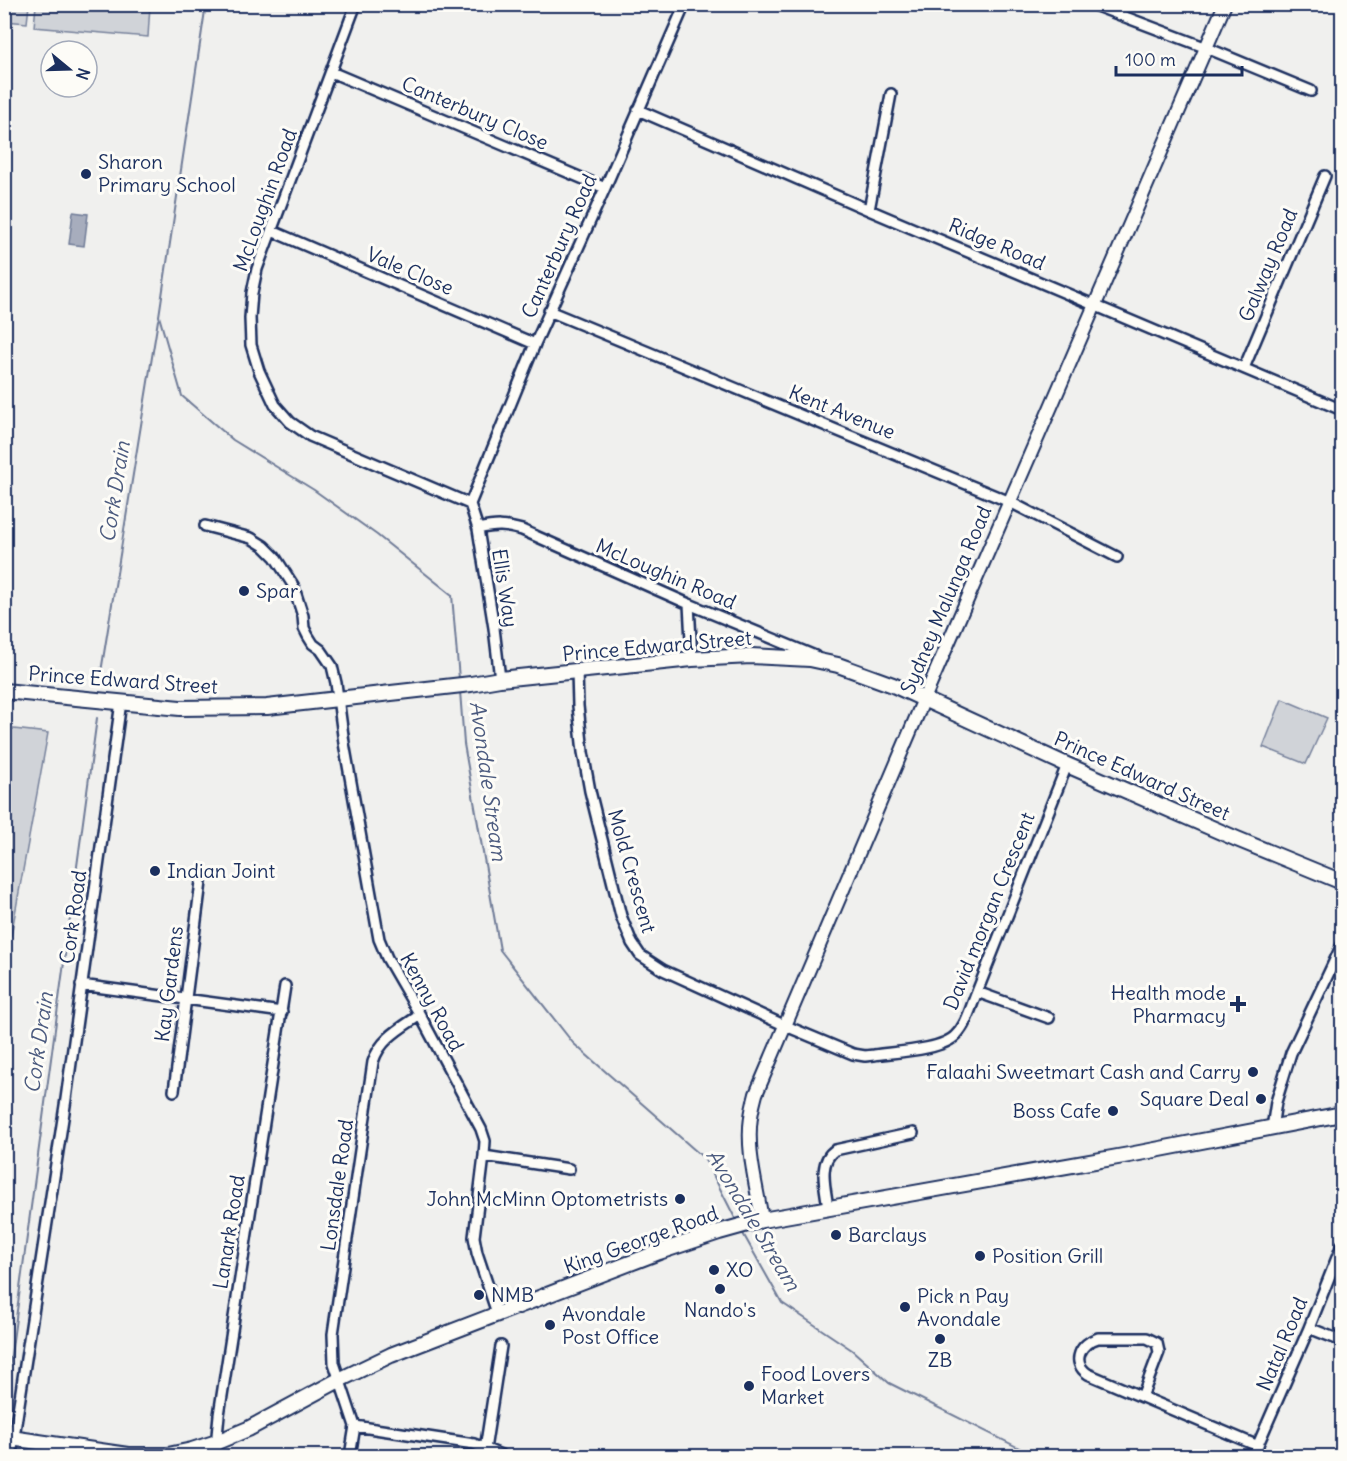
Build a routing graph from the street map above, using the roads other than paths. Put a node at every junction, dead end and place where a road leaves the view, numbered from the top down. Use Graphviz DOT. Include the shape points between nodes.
graph roads {
  1 [pos="356,4"];
  2 [pos="685,4"];
  3 [pos="1092,4"];
  4 [pos="1225,4"];
  5 [pos="1206,48"];
  6 [pos="331,72"];
  7 [pos="1311,91"];
  8 [pos="891,94"];
  9 [pos="639,110"];
  10 [pos="1325,176"];
  11 [pos="605,188"];
  12 [pos="869,210"];
  13 [pos="272,231"];
  14 [pos="1095,305"];
  15 [pos="549,311"];
  16 [pos="535,344"];
  17 [pos="1244,368"];
  18 [pos="1342,410"];
  19 [pos="1010,502"];
  20 [pos="470,504"];
  21 [pos="205,526"];
  22 [pos="478,529"];
  23 [pos="1117,557"];
  24 [pos="689,604"];
  25 [pos="692,659"];
  26 [pos="838,665"];
  27 [pos="577,671"];
  28 [pos="500,679"];
  29 [pos="4,691"];
  30 [pos="338,699"];
  31 [pos="924,699"];
  32 [pos="121,702"];
  33 [pos="1067,765"];
  34 [pos="201,882"];
  35 [pos="1342,882"];
  36 [pos="1342,945"];
  37 [pos="81,985"];
  38 [pos="285,986"];
  39 [pos="977,992"];
  40 [pos="185,999"];
  41 [pos="282,1012"];
  42 [pos="420,1014"];
  43 [pos="1049,1018"];
  44 [pos="786,1026"];
  45 [pos="174,1091"];
  46 [pos="1342,1114"];
  47 [pos="1272,1128"];
  48 [pos="913,1133"];
  49 [pos="484,1156"];
  50 [pos="569,1169"];
  51 [pos="828,1208"];
  52 [pos="762,1220"];
  53 [pos="1342,1245"];
  54 [pos="497,1313"];
  55 [pos="1309,1328"];
  56 [pos="1342,1341"];
  57 [pos="501,1346"];
  58 [pos="339,1380"];
  59 [pos="1142,1397"];
  60 [pos="355,1426"];
  61 [pos="9,1437"];
  62 [pos="217,1442"];
  63 [pos="1258,1446"];
  64 [pos="485,1452"];
  65 [pos="11,1456"];
  66 [pos="215,1456"];
  67 [pos="350,1456"];
  68 [pos="503,1456"];
  69 [pos="1253,1456"];
  1 -- 6 [label="street, McLoughin Road"];
  2 -- 9 [label="street, Canterbury Road"];
  3 -- 5 [label="street"];
  4 -- 5 [label="street, Sydney Malunga Road"];
  5 -- 7 [label="street"];
  5 -- 14 [label="street, Sydney Malunga Road"];
  6 -- 11 [label="street, Canterbury Close"];
  6 -- 13 [label="street, McLoughin Road"];
  8 -- 12 [label="street"];
  9 -- 11 [label="street, Canterbury Road"];
  9 -- 12 [label="street, Ridge Road"];
  10 -- 17 [label="street, Galway Road"];
  11 -- 15 [label="street, Canterbury Road"];
  12 -- 14 [label="street, Ridge Road"];
  13 -- 16 [label="street, Vale Close"];
  13 -- 20 [label="street, McLoughin Road" via="258,269 250,318 251,345 275,405 310,436"];
  14 -- 17 [label="street, Ridge Road"];
  14 -- 19 [label="street, Sydney Malunga Road"];
  15 -- 16 [label="street, Canterbury Road"];
  15 -- 19 [label="street, Kent Avenue"];
  16 -- 20 [label="street, Canterbury Road"];
  17 -- 18 [label="street, Ridge Road"];
  19 -- 23 [label="street, Kent Avenue"];
  19 -- 31 [label="street, Sydney Malunga Road"];
  20 -- 22 [label="street, Ellis Way"];
  21 -- 30 [label="street, Kenny Road" via="251,538 275,557 293,585 308,636 332,666"];
  22 -- 24 [label="street, McLoughin Road" via="501,526 522,530"];
  22 -- 28 [label="street, Ellis Way"];
  24 -- 25 [label="street"];
  24 -- 26 [label="street, McLoughin Road"];
  25 -- 26 [label="main road, Prince Edward Street" via="784,657"];
  25 -- 27 [label="main road, Prince Edward Street"];
  26 -- 31 [label="main road, Prince Edward Street"];
  27 -- 28 [label="main road, Prince Edward Street"];
  27 -- 44 [label="street, Mold Crescent" via="590,790 621,916 632,943 640,955 663,970"];
  28 -- 30 [label="main road, Prince Edward Street"];
  29 -- 32 [label="main road, Prince Edward Street"];
  30 -- 32 [label="main road, Prince Edward Street" via="226,708"];
  30 -- 42 [label="street, Kenny Road" via="379,939"];
  31 -- 33 [label="main road, Prince Edward Street"];
  31 -- 44 [label="street, Sydney Malunga Road"];
  32 -- 37 [label="street, Cork Road"];
  33 -- 35 [label="main road, Prince Edward Street"];
  33 -- 39 [label="street, David morgan Crescent"];
  34 -- 40 [label="street, Kay Gardens"];
  36 -- 47 [label="street" via="1291,1053"];
  37 -- 40 [label="street"];
  37 -- 61 [label="street, Cork Road" via="66,1099"];
  38 -- 41 [label="street, Lanark Road"];
  39 -- 43 [label="street"];
  39 -- 44 [label="street, David morgan Crescent" via="957,1035 937,1046 865,1056"];
  40 -- 41 [label="street"];
  40 -- 45 [label="street, Kay Gardens"];
  41 -- 62 [label="street, Lanark Road"];
  42 -- 49 [label="street, Kenny Road" via="482,1129"];
  42 -- 58 [label="street, Lonsdale Road" via="382,1043 373,1062 333,1334"];
  44 -- 52 [label="street, Sydney Malunga Road" via="756,1094 751,1118"];
  46 -- 47 [label="main road, King George Road"];
  47 -- 51 [label="main road, King George Road"];
  48 -- 51 [label="street" via="831,1152 824,1173"];
  49 -- 50 [label="street"];
  49 -- 54 [label="street, Kenny Road" via="474,1237"];
  51 -- 52 [label="main road, King George Road"];
  52 -- 54 [label="main road, King George Road" via="666,1249"];
  53 -- 55 [label="street, Natal Road"];
  54 -- 58 [label="main road, King George Road"];
  55 -- 56 [label="street"];
  55 -- 63 [label="street, Natal Road"];
  57 -- 64 [label="street"];
  58 -- 60 [label="street, Lonsdale Road"];
  58 -- 62 [label="main road, King George Road"];
  59 -- 59 [label="street" via="1082,1370 1078,1364 1083,1347 1098,1338 1147,1338 1157,1342 1159,1352"];
  59 -- 63 [label="street"];
  60 -- 64 [label="street" via="474,1444"];
  60 -- 67 [label="street"];
  61 -- 62 [label="main road, King George Road" via="128,1455 168,1455"];
  61 -- 65 [label="street, Cork Road"];
  62 -- 66 [label="street, Lanark Road"];
  63 -- 69 [label="street, Natal Road"];
  64 -- 68 [label="street"];
}
